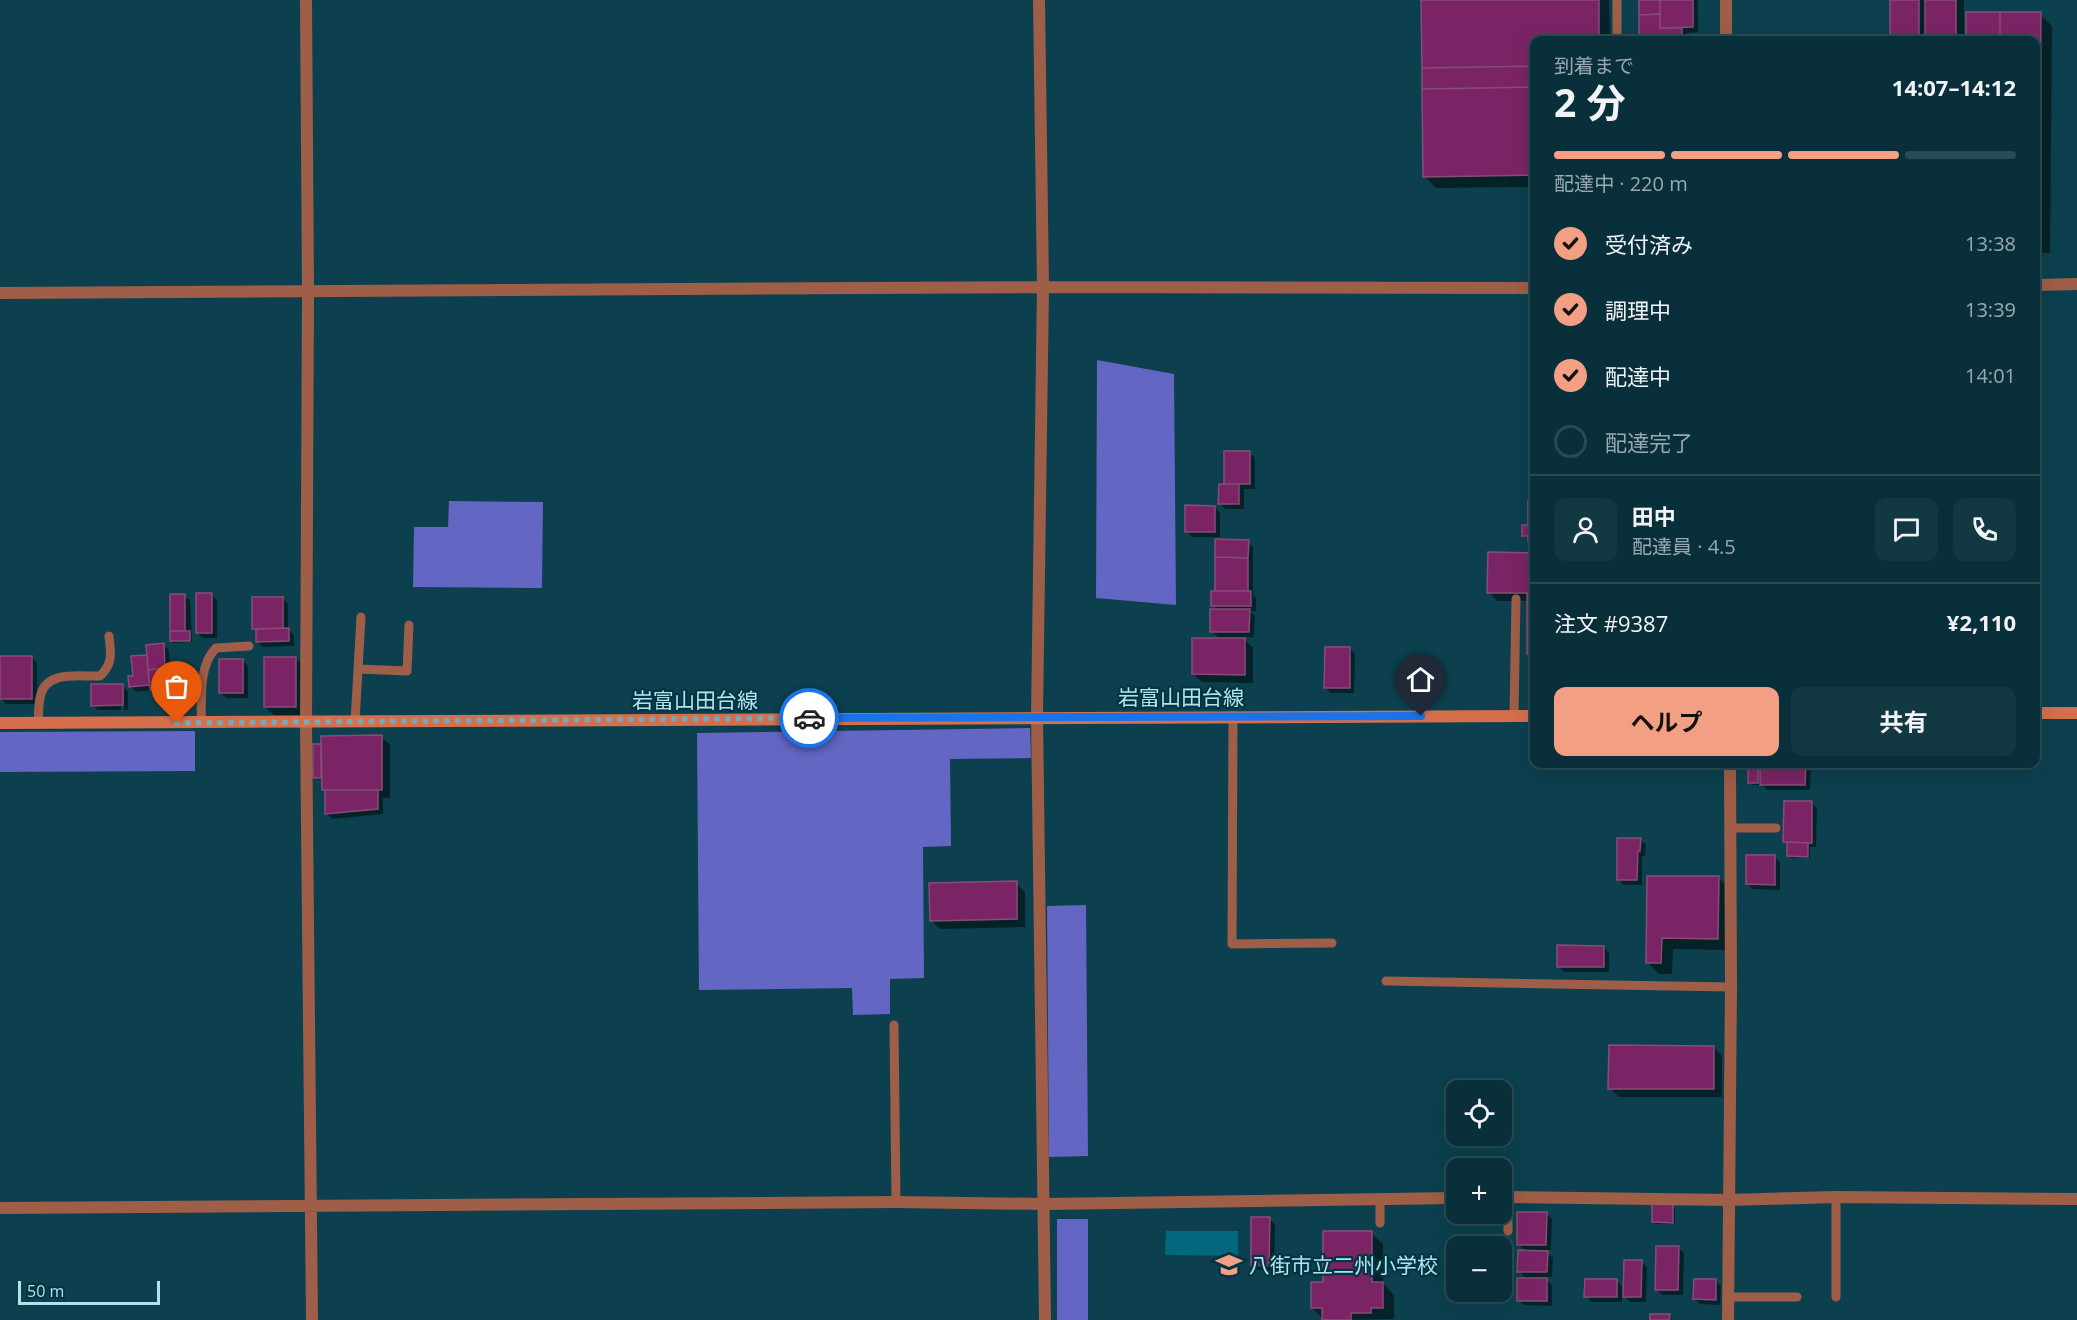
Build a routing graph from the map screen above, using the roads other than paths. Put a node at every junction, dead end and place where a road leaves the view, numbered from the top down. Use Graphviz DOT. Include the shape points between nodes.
graph roads {
  1 [pos="306,0"];
  2 [pos="1039,0"];
  3 [pos="1617,0"];
  4 [pos="1726,0"];
  5 [pos="1617,36"];
  6 [pos="1726,36"];
  7 [pos="2077,284"];
  8 [pos="2040,285"];
  9 [pos="1043,287"];
  10 [pos="1530,288"];
  11 [pos="308,291"];
  12 [pos="0,293"];
  13 [pos="1516,599"];
  14 [pos="361,617"];
  15 [pos="409,625"];
  16 [pos="109,636"];
  17 [pos="249,646"];
  18 [pos="358,669"];
  19 [pos="2040,713"];
  20 [pos="2077,713"];
  21 [pos="1037,716"];
  22 [pos="1233,716"];
  23 [pos="1514,716"];
  24 [pos="1530,716"];
  25 [pos="355,722"];
  26 [pos="0,723"];
  27 [pos="38,723"];
  28 [pos="201,723"];
  29 [pos="306,723"];
  30 [pos="1730,768"];
  31 [pos="1730,828"];
  32 [pos="1776,828"];
  33 [pos="1332,943"];
  34 [pos="1386,981"];
  35 [pos="1731,987"];
  36 [pos="894,1025"];
  37 [pos="1512,1197"];
  38 [pos="1836,1197"];
  39 [pos="1446,1198"];
  40 [pos="1380,1199"];
  41 [pos="2077,1199"];
  42 [pos="1729,1200"];
  43 [pos="896,1202"];
  44 [pos="1045,1204"];
  45 [pos="310,1207"];
  46 [pos="0,1208"];
  47 [pos="1380,1223"];
  48 [pos="1507,1224"];
  49 [pos="1508,1231"];
  50 [pos="1728,1296"];
  51 [pos="1797,1297"];
  52 [pos="1836,1297"];
  53 [pos="312,1320"];
  54 [pos="1045,1320"];
  55 [pos="1728,1320"];
  1 -- 11 [label="street"];
  2 -- 9 [label="street"];
  3 -- 5 [label="lane"];
  4 -- 6 [label="street"];
  7 -- 8 [label="street"];
  9 -- 10 [label="street"];
  9 -- 11 [label="street"];
  9 -- 21 [label="street"];
  11 -- 12 [label="street"];
  11 -- 29 [label="street"];
  13 -- 23 [label="lane"];
  14 -- 18 [label="lane"];
  15 -- 18 [label="lane" via="407,671"];
  16 -- 27 [label="lane" via="111,660 106,670 100,676 54,677 40,695"];
  17 -- 28 [label="lane" via="216,648 210,654 204,671"];
  18 -- 25 [label="lane"];
  19 -- 20 [label="main road"];
  21 -- 22 [label="main road, 岩富山田台線"];
  21 -- 25 [label="main road, 岩富山田台線"];
  21 -- 44 [label="street"];
  22 -- 23 [label="main road, 岩富山田台線"];
  22 -- 33 [label="lane" via="1232,944"];
  23 -- 24 [label="main road, 岩富山田台線"];
  25 -- 29 [label="main road, 岩富山田台線"];
  26 -- 27 [label="main road, 岩富山田台線"];
  27 -- 28 [label="main road, 岩富山田台線"];
  28 -- 29 [label="main road, 岩富山田台線"];
  29 -- 45 [label="street"];
  30 -- 31 [label="street"];
  31 -- 32 [label="lane"];
  31 -- 35 [label="street"];
  34 -- 35 [label="lane"];
  35 -- 42 [label="street"];
  36 -- 43 [label="lane"];
  37 -- 42 [label="street"];
  38 -- 41 [label="street"];
  38 -- 42 [label="street"];
  38 -- 52 [label="lane"];
  39 -- 40 [label="street"];
  40 -- 44 [label="street"];
  40 -- 47 [label="lane"];
  42 -- 50 [label="street"];
  43 -- 44 [label="street"];
  43 -- 45 [label="street"];
  44 -- 54 [label="street"];
  45 -- 46 [label="street"];
  45 -- 53 [label="street"];
  48 -- 49 [label="lane"];
  50 -- 51 [label="lane"];
  50 -- 55 [label="street"];
}
